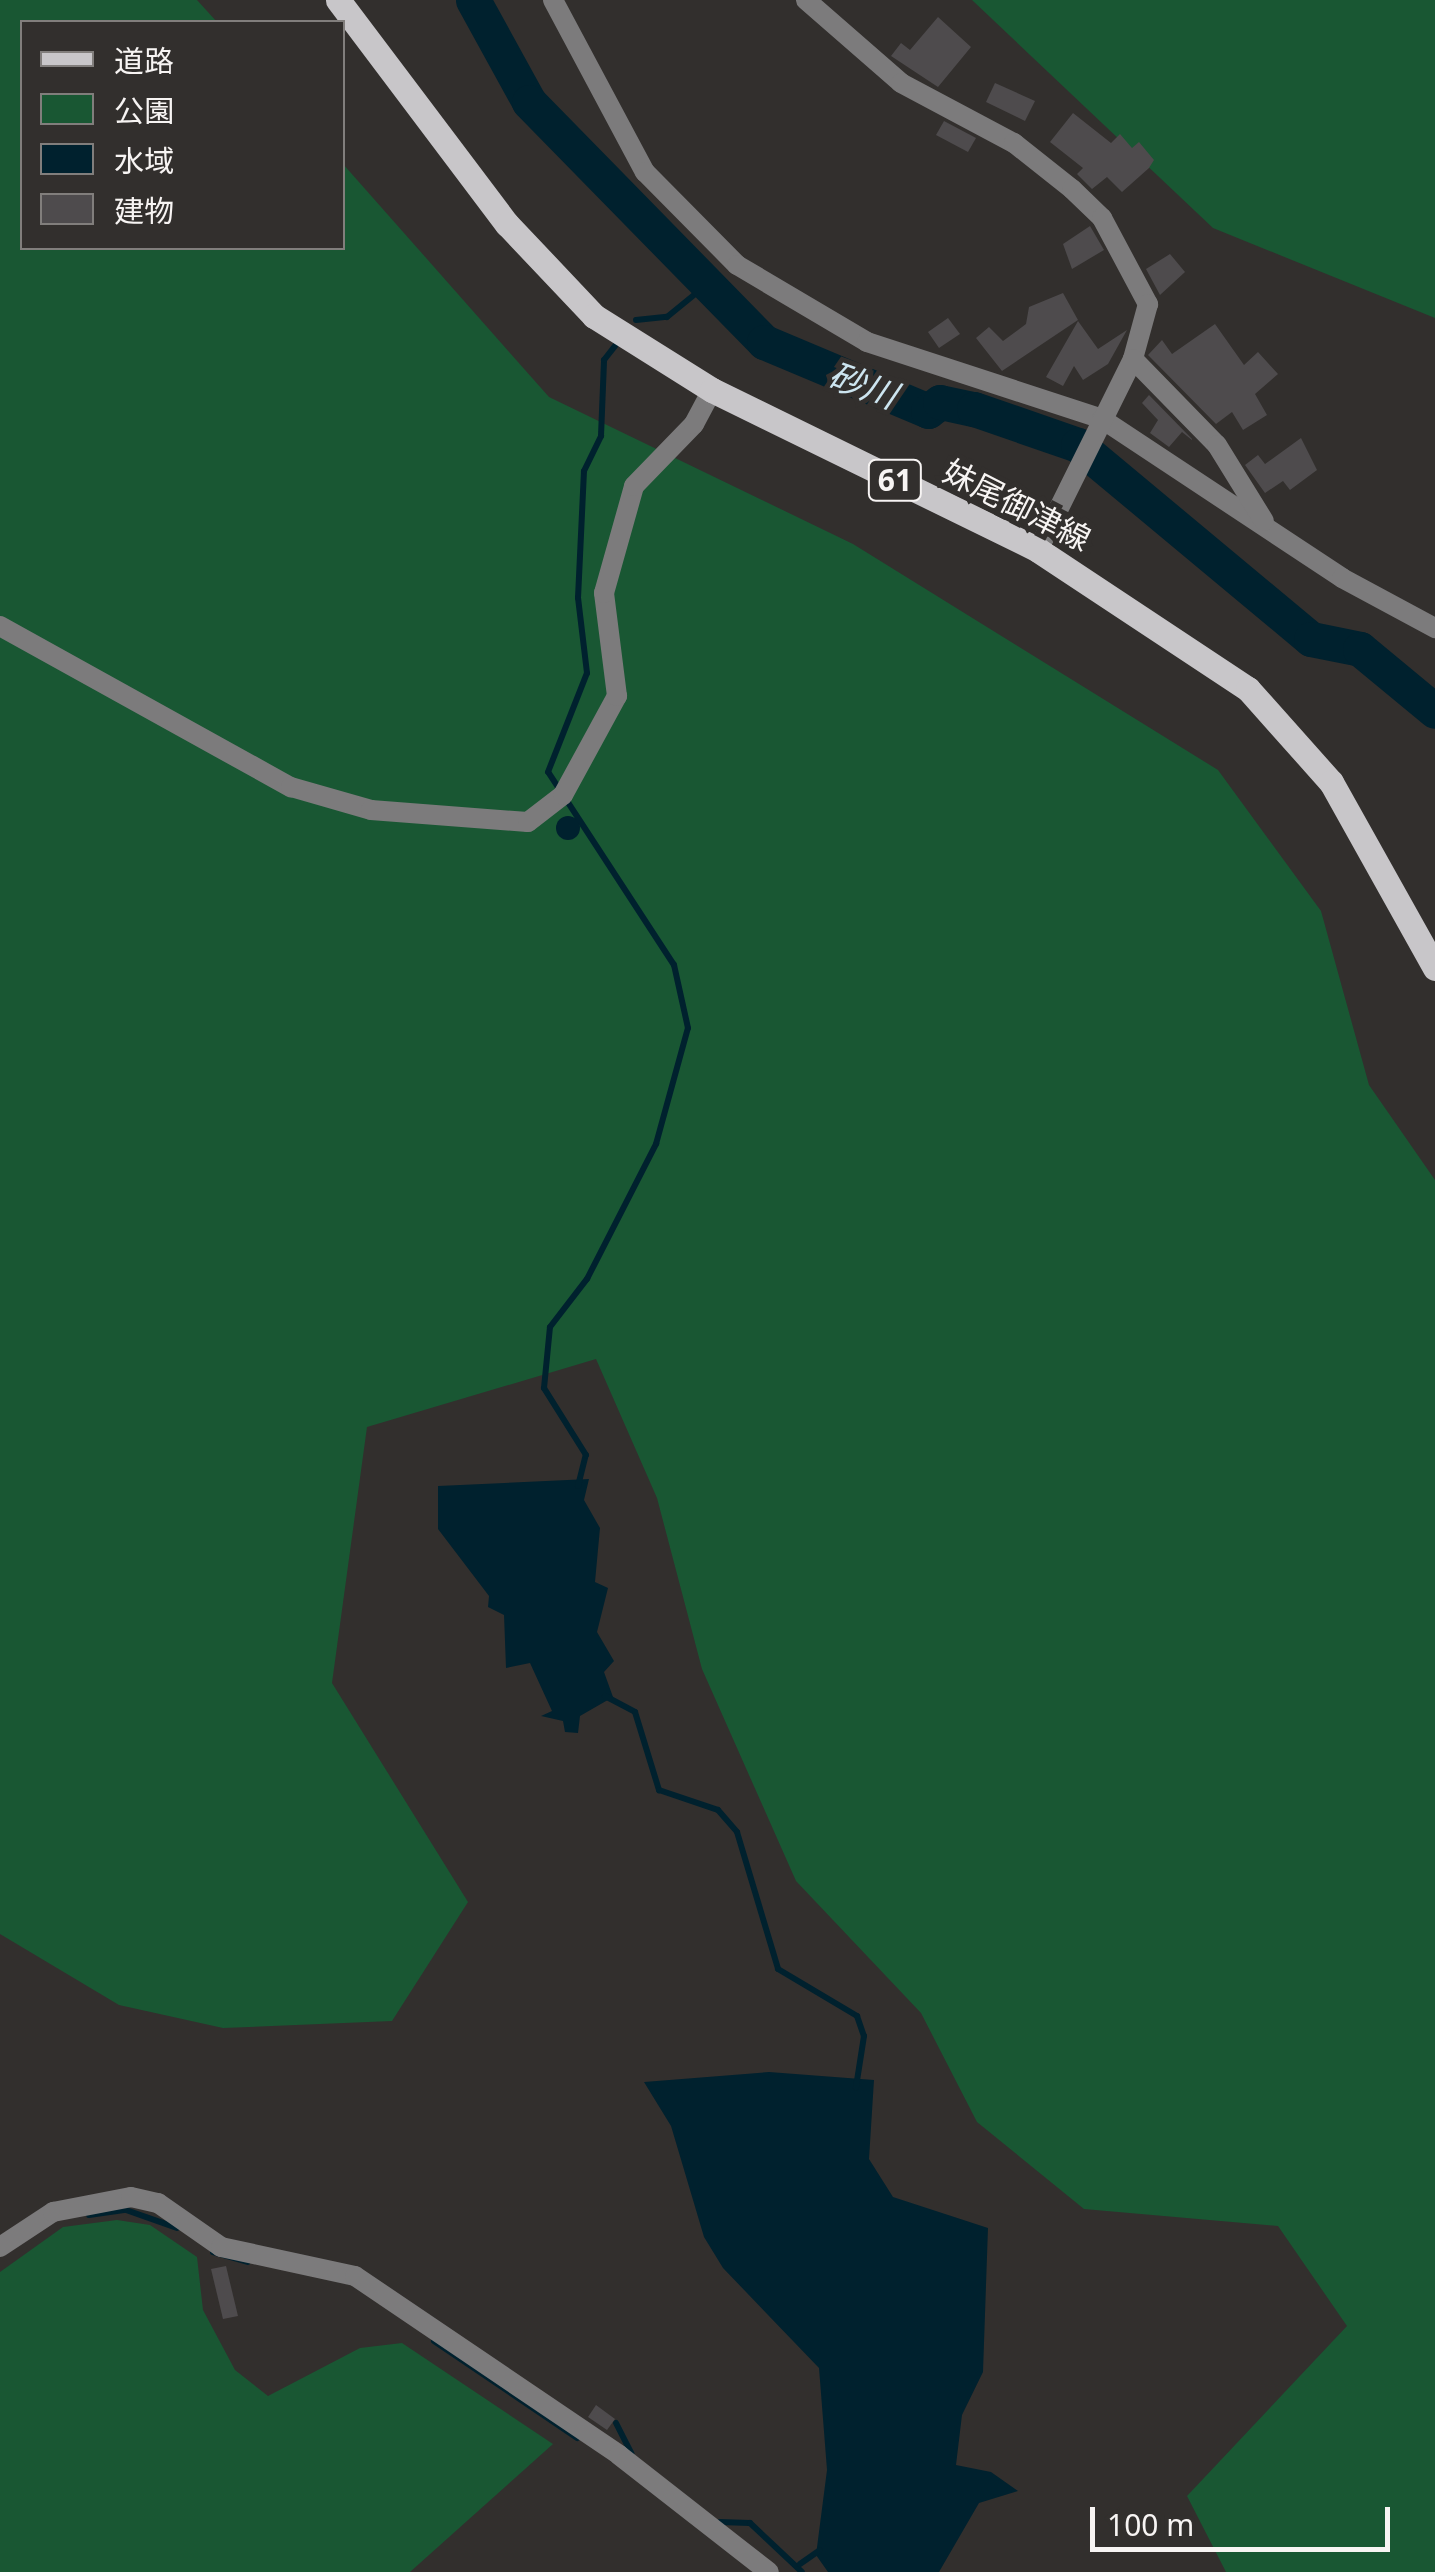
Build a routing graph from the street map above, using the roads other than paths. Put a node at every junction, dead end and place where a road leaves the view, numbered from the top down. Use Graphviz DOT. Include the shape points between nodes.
graph roads {
  1 [pos="338,0"];
  2 [pos="553,0"];
  3 [pos="806,0"];
  4 [pos="1133,359"];
  5 [pos="712,390"];
  6 [pos="1101,422"];
  7 [pos="1264,521"];
  8 [pos="1038,550"];
  9 [pos="0,626"];
  10 [pos="1435,628"];
  11 [pos="1435,968"];
  12 [pos="0,2247"];
  13 [pos="770,2572"];
  1 -- 5 [label="main road, 妹尾御津線 / 61" via="549,270 594,316"];
  2 -- 6 [label="street" via="646,172 737,264 867,342"];
  3 -- 4 [label="street" via="901,82 1014,143 1102,218 1148,304"];
  4 -- 6 [label="street"];
  4 -- 7 [label="street" via="1217,445"];
  5 -- 8 [label="main road, 妹尾御津線 / 61"];
  5 -- 9 [label="street" via="694,424 634,486 604,593 617,696 560,798 528,822 335,803 260,772"];
  6 -- 7 [label="street"];
  6 -- 8 [label="street"];
  7 -- 10 [label="street" via="1342,578"];
  8 -- 11 [label="main road, 妹尾御津線 / 61" via="1202,651 1290,732 1366,837"];
  12 -- 13 [label="street" via="52,2212 131,2197 158,2204 221,2246 355,2276 619,2455"];
}
